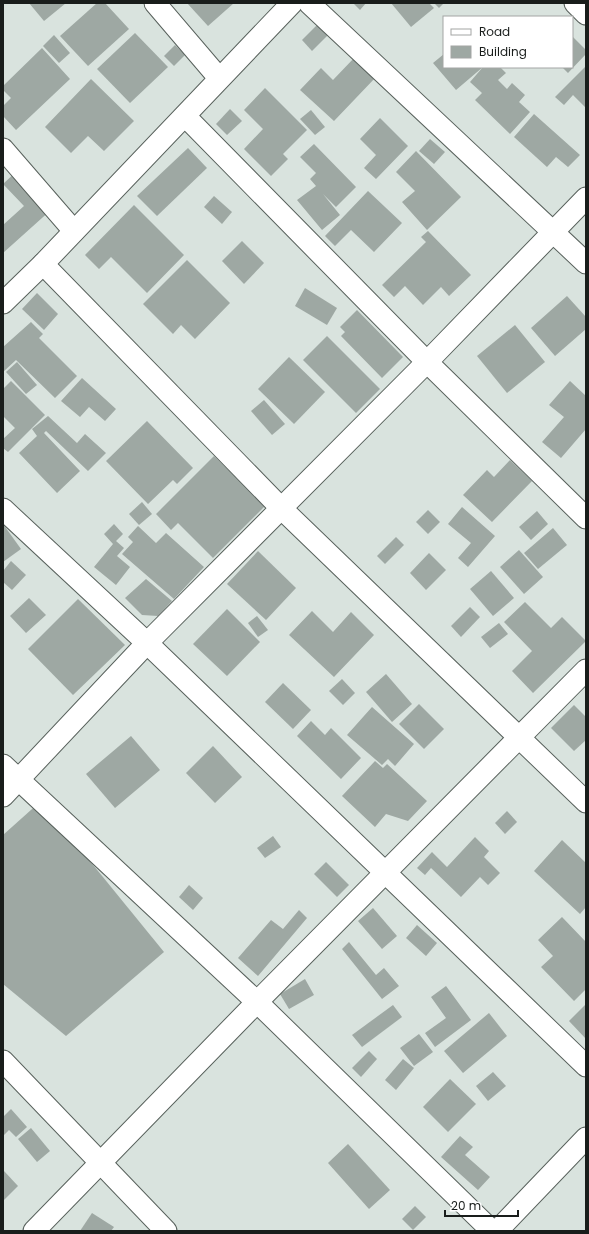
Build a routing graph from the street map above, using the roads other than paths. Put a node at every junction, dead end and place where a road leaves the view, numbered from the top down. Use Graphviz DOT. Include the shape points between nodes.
graph roads {
  1 [pos="155,3"];
  2 [pos="292,3"];
  3 [pos="309,3"];
  4 [pos="575,3"];
  5 [pos="586,14"];
  6 [pos="219,78"];
  7 [pos="185,116"];
  8 [pos="3,149"];
  9 [pos="586,198"];
  10 [pos="74,231"];
  11 [pos="554,232"];
  12 [pos="586,263"];
  13 [pos="43,264"];
  14 [pos="3,303"];
  15 [pos="427,362"];
  16 [pos="3,509"];
  17 [pos="282,509"];
  18 [pos="586,518"];
  19 [pos="147,643"];
  20 [pos="586,670"];
  21 [pos="521,738"];
  22 [pos="3,765"];
  23 [pos="19,780"];
  24 [pos="3,796"];
  25 [pos="586,802"];
  26 [pos="387,873"];
  27 [pos="257,1002"];
  28 [pos="3,1061"];
  29 [pos="586,1066"];
  30 [pos="586,1138"];
  31 [pos="100,1162"];
  32 [pos="34,1231"];
  33 [pos="166,1231"];
  34 [pos="492,1231"];
  35 [pos="497,1231"];
  1 -- 6 [label="street"];
  2 -- 6 [label="street"];
  3 -- 11 [label="street"];
  4 -- 5 [label="street"];
  6 -- 7 [label="street"];
  7 -- 10 [label="street"];
  7 -- 15 [label="street"];
  8 -- 10 [label="street"];
  9 -- 11 [label="street"];
  10 -- 13 [label="street"];
  11 -- 12 [label="street"];
  11 -- 15 [label="street"];
  13 -- 14 [label="street"];
  13 -- 17 [label="street"];
  15 -- 17 [label="street"];
  15 -- 18 [label="street"];
  16 -- 19 [label="street"];
  17 -- 19 [label="street"];
  17 -- 21 [label="street"];
  19 -- 23 [label="street"];
  19 -- 26 [label="street"];
  20 -- 21 [label="street"];
  21 -- 25 [label="street"];
  21 -- 26 [label="street"];
  22 -- 23 [label="street"];
  23 -- 24 [label="street"];
  23 -- 27 [label="street"];
  26 -- 27 [label="street"];
  26 -- 29 [label="street"];
  27 -- 31 [label="street"];
  27 -- 34 [label="street"];
  28 -- 31 [label="street"];
  30 -- 35 [label="street"];
  31 -- 32 [label="street"];
  31 -- 33 [label="street"];
}
